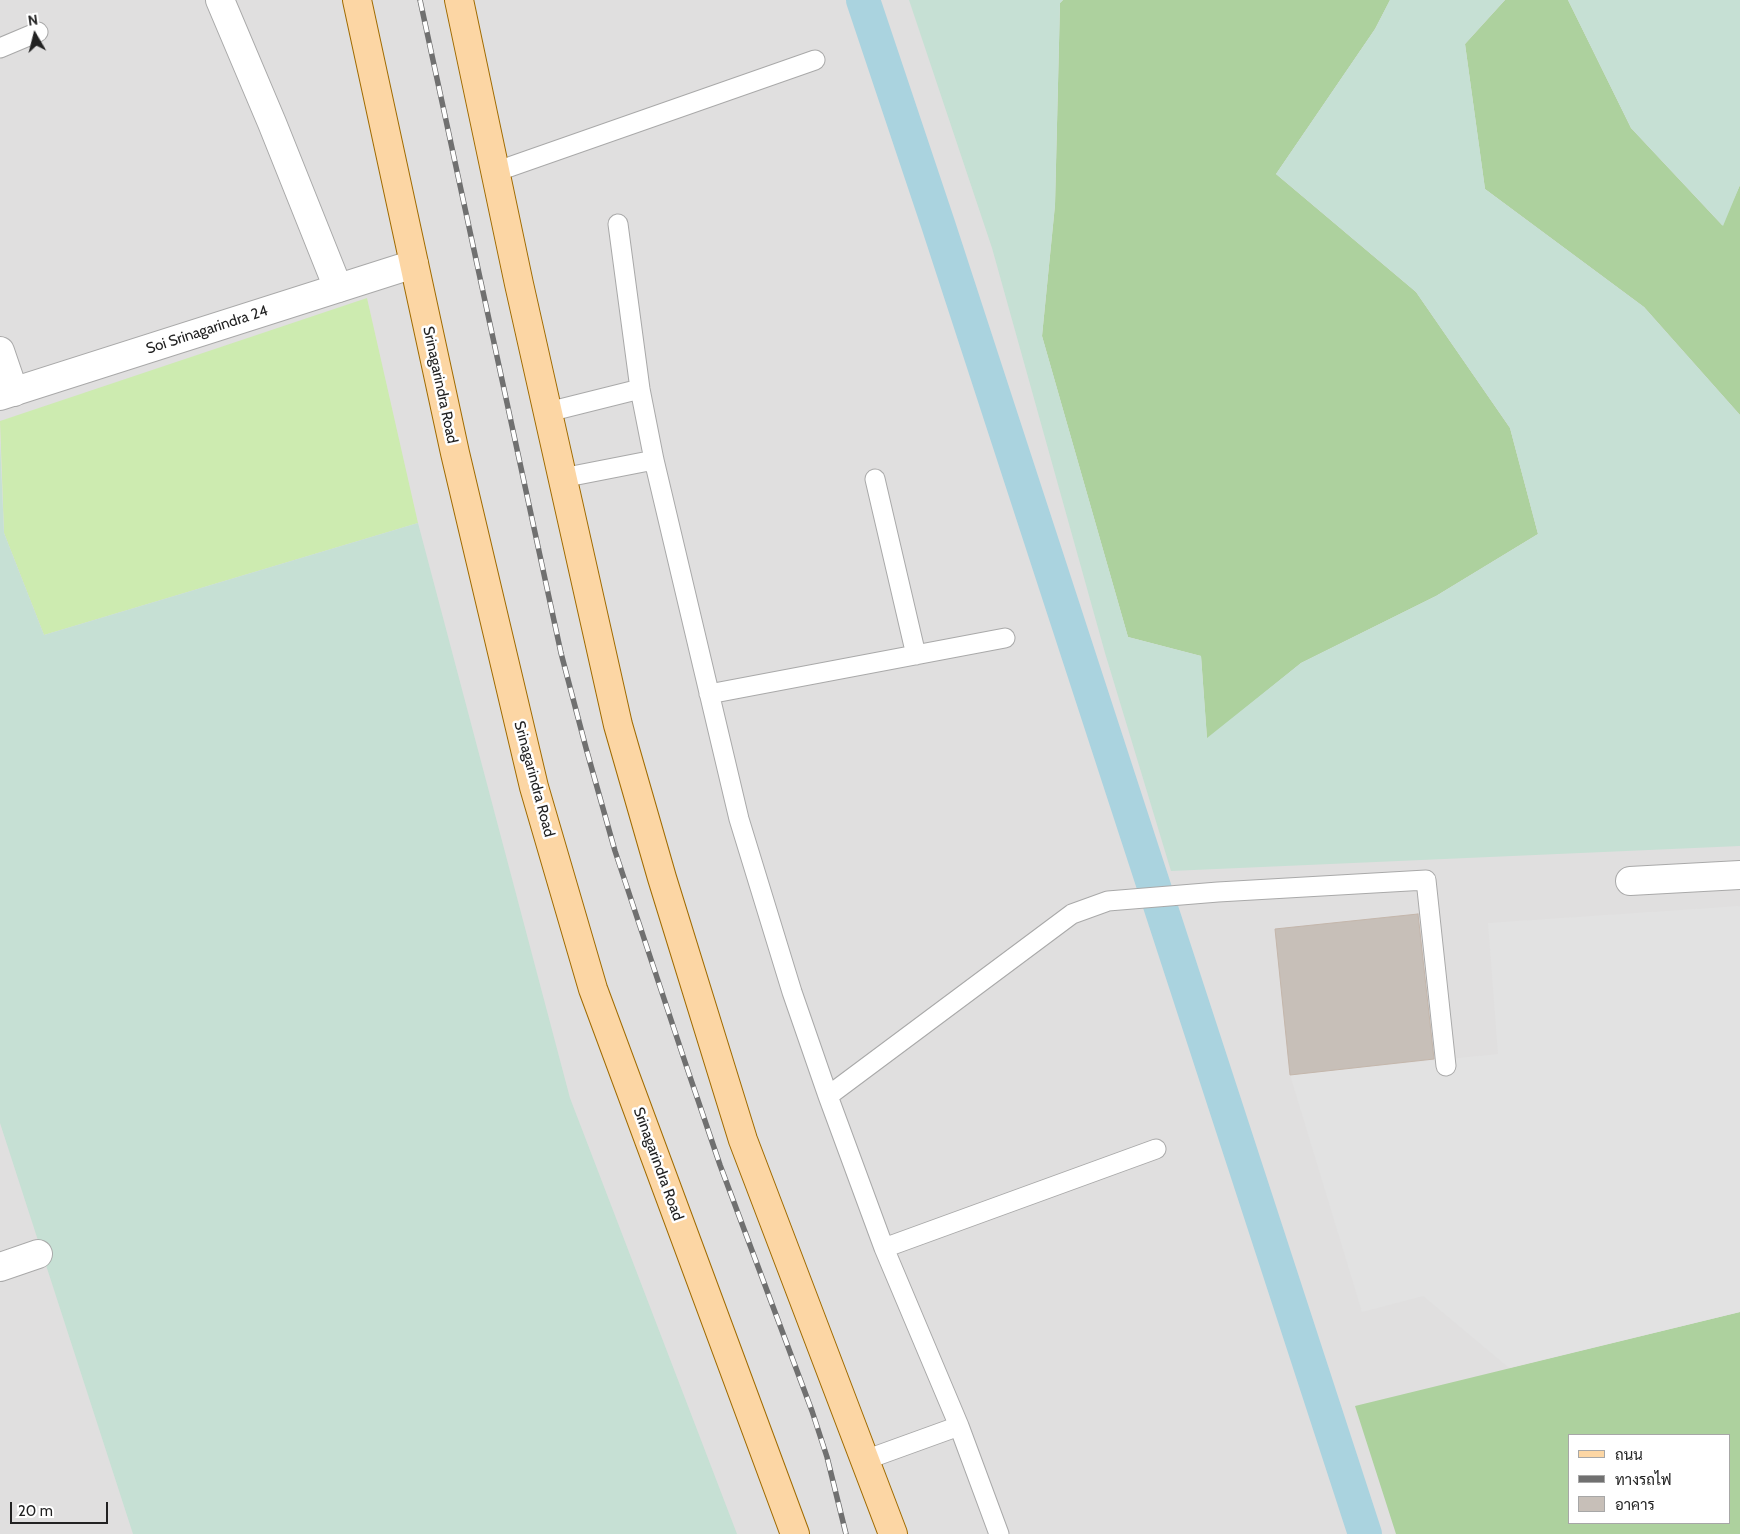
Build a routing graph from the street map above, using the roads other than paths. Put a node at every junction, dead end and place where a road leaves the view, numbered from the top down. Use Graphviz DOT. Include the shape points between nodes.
graph roads {
  1 [pos="220,0"];
  2 [pos="357,0"];
  3 [pos="458,0"];
  4 [pos="38,32"];
  5 [pos="0,48"];
  6 [pos="815,60"];
  7 [pos="495,172"];
  8 [pos="618,224"];
  9 [pos="414,264"];
  10 [pos="338,288"];
  11 [pos="0,350"];
  12 [pos="640,389"];
  13 [pos="7,394"];
  14 [pos="548,412"];
  15 [pos="654,460"];
  16 [pos="562,478"];
  17 [pos="875,479"];
  18 [pos="1005,638"];
  19 [pos="916,655"];
  20 [pos="709,694"];
  21 [pos="1740,875"];
  22 [pos="1630,881"];
  23 [pos="1446,1066"];
  24 [pos="828,1096"];
  25 [pos="1156,1149"];
  26 [pos="884,1248"];
  27 [pos="38,1254"];
  28 [pos="0,1267"];
  29 [pos="959,1426"];
  30 [pos="865,1460"];
  31 [pos="795,1534"];
  32 [pos="893,1534"];
  33 [pos="999,1534"];
  1 -- 10 [label="street"];
  2 -- 9 [label="main road, Srinagarindra Road"];
  3 -- 7 [label="main road"];
  4 -- 5 [label="lane"];
  6 -- 7 [label="lane"];
  7 -- 14 [label="main road"];
  8 -- 12 [label="lane"];
  9 -- 10 [label="street, Soi Srinagarindra 24"];
  9 -- 31 [label="main road, Srinagarindra Road" via="534,787 591,980"];
  10 -- 13 [label="street, Soi Srinagarindra 24"];
  11 -- 13 [label="street"];
  12 -- 14 [label="lane"];
  12 -- 15 [label="lane"];
  14 -- 16 [label="main road"];
  15 -- 16 [label="lane"];
  15 -- 20 [label="lane"];
  16 -- 30 [label="main road" via="618,725 665,888 743,1140"];
  17 -- 19 [label="lane"];
  18 -- 19 [label="lane"];
  19 -- 20 [label="lane"];
  20 -- 24 [label="lane" via="738,818"];
  21 -- 22 [label="street"];
  23 -- 24 [label="lane" via="1426,880 1108,900 1072,914"];
  24 -- 26 [label="lane"];
  25 -- 26 [label="lane"];
  26 -- 29 [label="lane"];
  27 -- 28 [label="street"];
  29 -- 30 [label="lane"];
  29 -- 33 [label="lane"];
  30 -- 32 [label="main road"];
}
